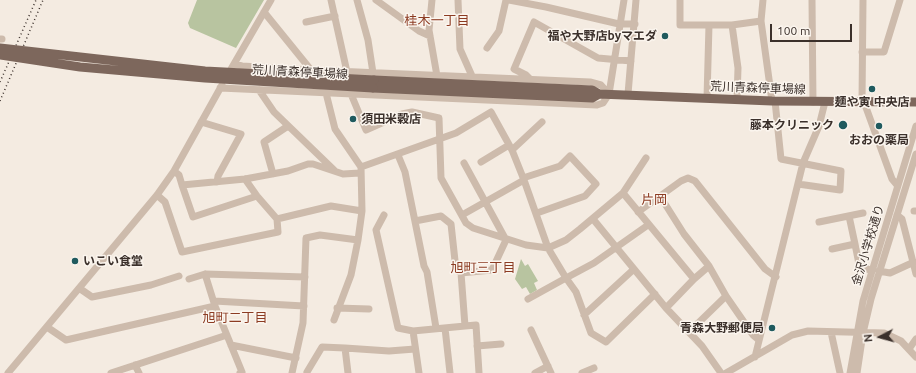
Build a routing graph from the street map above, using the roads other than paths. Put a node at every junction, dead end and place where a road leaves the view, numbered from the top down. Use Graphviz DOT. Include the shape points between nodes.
graph roads {
  1 [pos="271,0"];
  2 [pos="331,0"];
  3 [pos="357,0"];
  4 [pos="376,0"];
  5 [pos="432,0"];
  6 [pos="458,0"];
  7 [pos="506,0"];
  8 [pos="509,0"];
  9 [pos="624,0"];
  10 [pos="636,0"];
  11 [pos="680,0"];
  12 [pos="763,0"];
  13 [pos="812,0"];
  14 [pos="863,0"];
  15 [pos="900,0"];
  16 [pos="525,1"];
  17 [pos="264,12"];
  18 [pos="335,16"];
  19 [pos="761,21"];
  20 [pos="306,22"];
  21 [pos="619,24"];
  22 [pos="635,24"];
  23 [pos="709,25"];
  24 [pos="732,25"];
  25 [pos="430,36"];
  26 [pos="1,42"];
  27 [pos="487,48"];
  28 [pos="862,52"];
  29 [pos="0,55"];
  30 [pos="613,60"];
  31 [pos="631,61"];
  32 [pos="234,64"];
  33 [pos="311,70"];
  34 [pos="347,72"];
  35 [pos="437,76"];
  36 [pos="472,76"];
  37 [pos="530,79"];
  38 [pos="373,80"];
  39 [pos="220,88"];
  40 [pos="259,90"];
  41 [pos="326,93"];
  42 [pos="351,94"];
  43 [pos="609,94"];
  44 [pos="628,94"];
  45 [pos="707,98"];
  46 [pos="737,99"];
  47 [pos="773,101"];
  48 [pos="813,102"];
  49 [pos="825,102"];
  50 [pos="863,102"];
  51 [pos="916,102"];
  52 [pos="201,122"];
  53 [pos="542,122"];
  54 [pos="288,126"];
  55 [pos="916,126"];
  56 [pos="440,139"];
  57 [pos="510,148"];
  58 [pos="916,154"];
  59 [pos="398,155"];
  60 [pos="646,158"];
  61 [pos="480,162"];
  62 [pos="464,163"];
  63 [pos="803,163"];
  64 [pos="360,170"];
  65 [pos="174,171"];
  66 [pos="913,172"];
  67 [pos="337,173"];
  68 [pos="273,174"];
  69 [pos="245,179"];
  70 [pos="524,179"];
  71 [pos="218,182"];
  72 [pos="798,184"];
  73 [pos="182,185"];
  74 [pos="898,185"];
  75 [pos="623,193"];
  76 [pos="157,196"];
  77 [pos="257,196"];
  78 [pos="660,196"];
  79 [pos="486,202"];
  80 [pos="362,211"];
  81 [pos="638,212"];
  82 [pos="537,213"];
  83 [pos="863,213"];
  84 [pos="384,215"];
  85 [pos="462,215"];
  86 [pos="897,215"];
  87 [pos="849,216"];
  88 [pos="277,219"];
  89 [pos="593,219"];
  90 [pos="415,221"];
  91 [pos="818,222"];
  92 [pos="648,225"];
  93 [pos="358,240"];
  94 [pos="506,240"];
  95 [pos="855,244"];
  96 [pos="548,248"];
  97 [pos="617,248"];
  98 [pos="832,249"];
  99 [pos="914,254"];
  100 [pos="914,262"];
  101 [pos="709,266"];
  102 [pos="634,269"];
  103 [pos="871,271"];
  104 [pos="879,271"];
  105 [pos="461,273"];
  106 [pos="205,274"];
  107 [pos="916,274"];
  108 [pos="179,276"];
  109 [pos="305,277"];
  110 [pos="776,277"];
  111 [pos="566,278"];
  112 [pos="189,279"];
  113 [pos="694,279"];
  114 [pos="79,288"];
  115 [pos="655,294"];
  116 [pos="726,296"];
  117 [pos="528,299"];
  118 [pos="215,303"];
  119 [pos="304,306"];
  120 [pos="338,308"];
  121 [pos="666,308"];
  122 [pos="369,309"];
  123 [pos="584,315"];
  124 [pos="334,320"];
  125 [pos="465,326"];
  126 [pos="47,327"];
  127 [pos="436,328"];
  128 [pos="445,328"];
  129 [pos="531,330"];
  130 [pos="413,331"];
  131 [pos="689,332"];
  132 [pos="831,332"];
  133 [pos="859,333"];
  134 [pos="226,335"];
  135 [pos="916,339"];
  136 [pos="759,340"];
  137 [pos="501,344"];
  138 [pos="231,346"];
  139 [pos="477,346"];
  140 [pos="345,348"];
  141 [pos="415,349"];
  142 [pos="908,349"];
  143 [pos="755,357"];
  144 [pos="916,357"];
  145 [pos="296,358"];
  146 [pos="135,365"];
  147 [pos="594,368"];
  148 [pos="549,370"];
  149 [pos="307,372"];
  150 [pos="8,373"];
  151 [pos="111,373"];
  152 [pos="139,373"];
  153 [pos="241,373"];
  154 [pos="292,373"];
  155 [pos="348,373"];
  156 [pos="419,373"];
  157 [pos="450,373"];
  158 [pos="479,373"];
  159 [pos="535,373"];
  160 [pos="582,373"];
  161 [pos="720,373"];
  162 [pos="726,373"];
  163 [pos="840,373"];
  164 [pos="850,373"];
  165 [pos="857,373"];
  1 -- 17 [label="street"];
  2 -- 18 [label="street"];
  3 -- 38 [label="street" via="368,40"];
  4 -- 25 [label="street"];
  5 -- 25 [label="street"];
  6 -- 36 [label="street" via="460,49"];
  7 -- 27 [label="street" via="499,32"];
  8 -- 16 [label="street"];
  9 -- 21 [label="street"];
  10 -- 22 [label="street"];
  11 -- 23 [label="street" via="680,25"];
  12 -- 19 [label="street"];
  13 -- 48 [label="street"];
  14 -- 28 [label="street"];
  15 -- 28 [label="street" via="884,52"];
  16 -- 21 [label="street"];
  17 -- 32 [label="street"];
  17 -- 33 [label="street"];
  18 -- 20 [label="street"];
  18 -- 34 [label="street"];
  19 -- 24 [label="street"];
  19 -- 47 [label="street"];
  21 -- 22 [label="street"];
  21 -- 30 [label="street"];
  22 -- 31 [label="street"];
  23 -- 24 [label="street"];
  23 -- 45 [label="street"];
  24 -- 46 [label="street" via="738,68"];
  25 -- 35 [label="street"];
  26 -- 38 [label="main road, 荒川青森停車場線, bridge" via="205,71"];
  28 -- 50 [label="street"];
  29 -- 38 [label="main road, 荒川青森停車場線, bridge" via="80,66 205,78"];
  30 -- 31 [label="street"];
  30 -- 37 [label="street" via="598,58 534,22 514,69"];
  30 -- 43 [label="street"];
  31 -- 44 [label="street"];
  32 -- 33 [label="street"];
  32 -- 39 [label="street"];
  33 -- 34 [label="street"];
  34 -- 38 [label="street"];
  35 -- 36 [label="street"];
  35 -- 38 [label="street"];
  36 -- 37 [label="street"];
  37 -- 43 [label="street" via="590,82 601,85"];
  38 -- 43 [label="main road, 荒川青森停車場線" via="592,90 599,94"];
  39 -- 40 [label="street"];
  39 -- 52 [label="street"];
  40 -- 41 [label="street"];
  40 -- 54 [label="street" via="274,112"];
  41 -- 42 [label="street"];
  41 -- 64 [label="street" via="335,129"];
  42 -- 43 [label="street" via="589,105 603,103"];
  42 -- 56 [label="street" via="366,130 412,112 439,118"];
  43 -- 44 [label="main road, 荒川青森停車場線"];
  44 -- 45 [label="main road, 荒川青森停車場線"];
  45 -- 46 [label="main road, 荒川青森停車場線"];
  46 -- 47 [label="main road, 荒川青森停車場線"];
  47 -- 48 [label="main road, 荒川青森停車場線"];
  47 -- 63 [label="street" via="781,159"];
  48 -- 49 [label="main road, 荒川青森停車場線"];
  49 -- 50 [label="main road, 荒川青森停車場線"];
  49 -- 63 [label="street" via="819,126"];
  50 -- 51 [label="main road, 荒川青森停車場線"];
  50 -- 74 [label="street" via="892,180"];
  52 -- 65 [label="street"];
  52 -- 71 [label="street" via="241,134 218,176"];
  53 -- 57 [label="street"];
  54 -- 67 [label="street"];
  54 -- 68 [label="street" via="264,142"];
  55 -- 74 [label="street, 金沢小学校通り"];
  56 -- 57 [label="street" via="456,133 491,112"];
  56 -- 59 [label="street"];
  56 -- 85 [label="street" via="441,178"];
  57 -- 61 [label="street"];
  57 -- 70 [label="street"];
  58 -- 66 [label="street, 金沢小学校通り"];
  59 -- 64 [label="street"];
  59 -- 90 [label="street" via="405,172"];
  60 -- 75 [label="street"];
  62 -- 79 [label="street"];
  63 -- 72 [label="street"];
  63 -- 72 [label="street" via="841,170 840,190"];
  64 -- 67 [label="street"];
  64 -- 80 [label="street"];
  65 -- 73 [label="street" via="179,175"];
  65 -- 76 [label="street"];
  66 -- 86 [label="street, 金沢小学校通り"];
  67 -- 68 [label="street" via="313,164"];
  68 -- 69 [label="street"];
  69 -- 71 [label="street"];
  69 -- 77 [label="street"];
  70 -- 79 [label="street"];
  70 -- 82 [label="street"];
  70 -- 82 [label="street" via="560,166 570,156 596,184 585,196"];
  71 -- 73 [label="street"];
  72 -- 110 [label="street"];
  73 -- 77 [label="street" via="193,217"];
  74 -- 103 [label="street, 金沢小学校通り"];
  75 -- 81 [label="street"];
  75 -- 89 [label="street"];
  76 -- 88 [label="street" via="165,202 182,252 278,232"];
  76 -- 114 [label="street"];
  77 -- 88 [label="street"];
  78 -- 81 [label="street"];
  78 -- 101 [label="street" via="684,234"];
  78 -- 110 [label="street" via="686,178 695,181 765,269"];
  79 -- 85 [label="street"];
  79 -- 94 [label="street"];
  80 -- 88 [label="street" via="331,206"];
  80 -- 93 [label="street"];
  81 -- 92 [label="street"];
  82 -- 96 [label="street"];
  83 -- 87 [label="street"];
  84 -- 130 [label="street" via="376,230 398,328"];
  85 -- 94 [label="street" via="469,226"];
  86 -- 99 [label="street" via="902,219"];
  86 -- 104 [label="street, 金沢小学校通り"];
  87 -- 91 [label="street"];
  87 -- 95 [label="street"];
  89 -- 96 [label="street" via="566,240"];
  89 -- 97 [label="street"];
  90 -- 105 [label="street" via="441,216 451,224 456,270"];
  90 -- 127 [label="street" via="424,266 428,272"];
  92 -- 97 [label="street"];
  92 -- 113 [label="street"];
  93 -- 109 [label="street" via="320,235 306,238"];
  93 -- 120 [label="street" via="351,275"];
  94 -- 96 [label="street"];
  94 -- 105 [label="street" via="492,270"];
  95 -- 98 [label="street"];
  95 -- 103 [label="street" via="860,264"];
  96 -- 111 [label="street"];
  97 -- 102 [label="street"];
  97 -- 111 [label="street"];
  99 -- 100 [label="street"];
  100 -- 104 [label="street" via="890,273"];
  100 -- 107 [label="street"];
  101 -- 113 [label="street"];
  101 -- 116 [label="street"];
  102 -- 115 [label="street"];
  102 -- 123 [label="street"];
  103 -- 133 [label="street, 金沢小学校通り"];
  104 -- 133 [label="street, 金沢小学校通り"];
  105 -- 125 [label="street"];
  106 -- 109 [label="street"];
  106 -- 112 [label="street"];
  106 -- 118 [label="street"];
  108 -- 114 [label="street" via="92,297"];
  109 -- 119 [label="street"];
  110 -- 136 [label="street"];
  111 -- 117 [label="street"];
  111 -- 123 [label="street" via="576,292"];
  113 -- 121 [label="street"];
  114 -- 126 [label="street"];
  115 -- 121 [label="street"];
  115 -- 123 [label="street" via="606,342 591,333"];
  116 -- 131 [label="street"];
  116 -- 136 [label="street"];
  118 -- 119 [label="street"];
  118 -- 126 [label="street" via="66,340"];
  118 -- 134 [label="street"];
  119 -- 145 [label="street"];
  120 -- 122 [label="street"];
  120 -- 124 [label="street"];
  121 -- 131 [label="street"];
  125 -- 128 [label="street"];
  125 -- 139 [label="street" via="476,325"];
  126 -- 150 [label="street"];
  127 -- 128 [label="street"];
  127 -- 130 [label="street"];
  128 -- 157 [label="street"];
  129 -- 148 [label="street"];
  130 -- 141 [label="street"];
  131 -- 161 [label="street"];
  132 -- 133 [label="street"];
  132 -- 143 [label="street" via="800,332"];
  132 -- 163 [label="street"];
  133 -- 142 [label="street" via="888,334 901,341"];
  133 -- 164 [label="street, 金沢小学校通り"];
  133 -- 165 [label="street, 金沢小学校通り"];
  134 -- 138 [label="street"];
  134 -- 146 [label="street"];
  135 -- 142 [label="street"];
  136 -- 143 [label="street"];
  137 -- 139 [label="street"];
  138 -- 145 [label="street"];
  138 -- 153 [label="street"];
  139 -- 158 [label="street"];
  140 -- 141 [label="street" via="389,351"];
  140 -- 149 [label="street" via="322,346"];
  140 -- 155 [label="street"];
  141 -- 156 [label="street"];
  142 -- 144 [label="street"];
  143 -- 162 [label="street"];
  145 -- 154 [label="street"];
  146 -- 151 [label="street"];
  146 -- 152 [label="street"];
  147 -- 160 [label="street"];
  148 -- 159 [label="street"];
}
